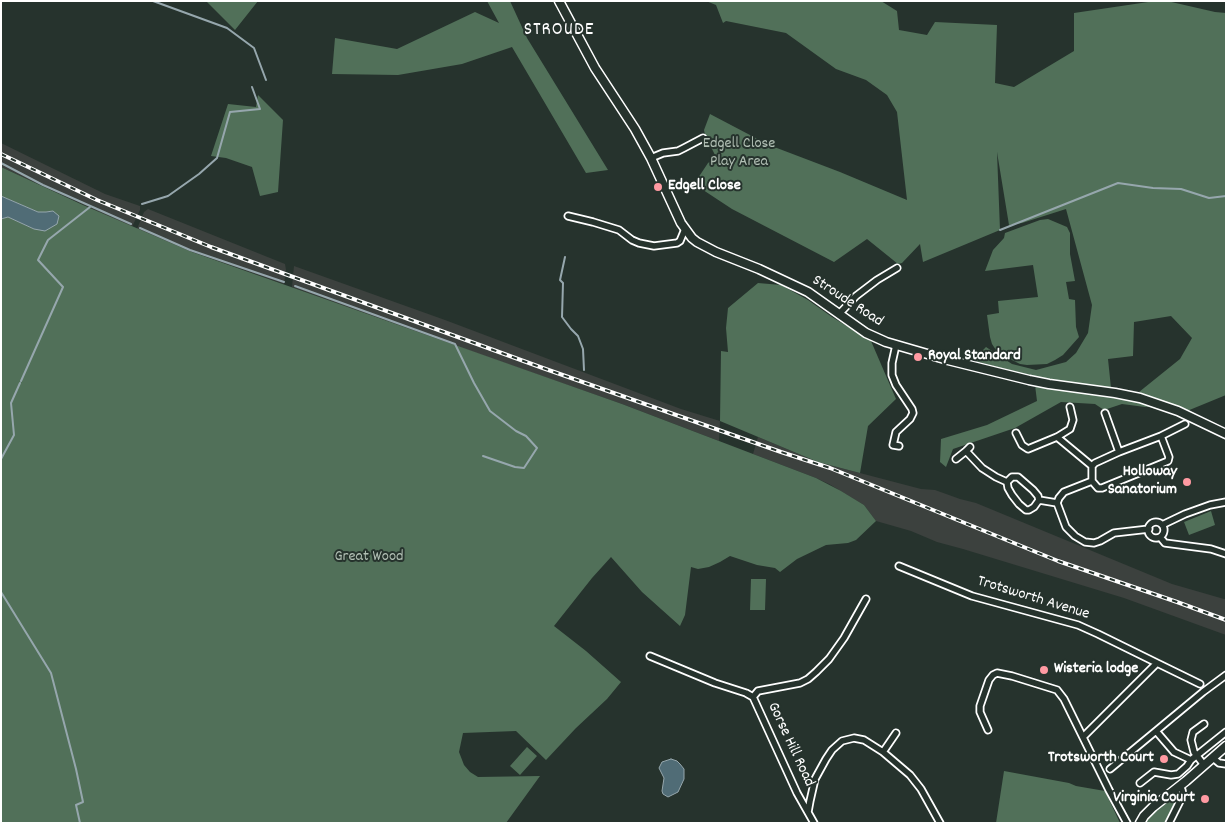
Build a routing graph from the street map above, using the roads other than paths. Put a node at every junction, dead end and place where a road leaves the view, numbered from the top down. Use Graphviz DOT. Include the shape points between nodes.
graph roads {
  1 [pos="559,1"];
  2 [pos="703,138"];
  3 [pos="651,158"];
  4 [pos="568,216"];
  5 [pos="685,229"];
  6 [pos="692,238"];
  7 [pos="680,241"];
  8 [pos="897,268"];
  9 [pos="840,313"];
  10 [pos="896,345"];
  11 [pos="1070,407"];
  12 [pos="1105,413"];
  13 [pos="1185,424"];
  14 [pos="1016,433"];
  15 [pos="1226,434"];
  16 [pos="1161,436"];
  17 [pos="1057,437"];
  18 [pos="899,446"];
  19 [pos="1119,452"];
  20 [pos="956,459"];
  21 [pos="1092,466"];
  22 [pos="1092,481"];
  23 [pos="1007,482"];
  24 [pos="1040,500"];
  25 [pos="1226,502"];
  26 [pos="1057,503"];
  27 [pos="1162,525"];
  28 [pos="1149,529"];
  29 [pos="1160,537"];
  30 [pos="1226,554"];
  31 [pos="899,566"];
  32 [pos="866,598"];
  33 [pos="650,656"];
  34 [pos="1157,663"];
  35 [pos="1226,674"];
  36 [pos="1200,684"];
  37 [pos="752,697"];
  38 [pos="1204,724"];
  39 [pos="988,730"];
  40 [pos="1156,731"];
  41 [pos="1226,732"];
  42 [pos="896,734"];
  43 [pos="1083,737"];
  44 [pos="1226,746"];
  45 [pos="884,752"];
  46 [pos="1197,755"];
  47 [pos="1212,758"];
  48 [pos="1191,760"];
  49 [pos="1226,764"];
  50 [pos="1204,765"];
  51 [pos="1110,769"];
  52 [pos="1140,783"];
  53 [pos="1180,787"];
  54 [pos="808,812"];
  55 [pos="814,823"];
  56 [pos="940,823"];
  57 [pos="1127,823"];
  58 [pos="1140,823"];
  59 [pos="1169,823"];
  1 -- 3 [label="street, Stroude Road"];
  2 -- 3 [label="street" via="678,151"];
  3 -- 5 [label="street, Stroude Road"];
  4 -- 7 [label="street" via="619,230 639,243 654,246"];
  5 -- 6 [label="street, Stroude Road"];
  5 -- 7 [label="street"];
  6 -- 7 [label="street"];
  6 -- 9 [label="street, Stroude Road" via="716,252 808,292"];
  8 -- 9 [label="street" via="856,296"];
  9 -- 10 [label="street, Stroude Road" via="866,333"];
  10 -- 15 [label="street, Stroude Road" via="1049,384 1140,398"];
  10 -- 18 [label="street" via="891,372 913,413 896,432 893,445"];
  11 -- 17 [label="street" via="1073,420 1070,429"];
  12 -- 19 [label="street"];
  13 -- 16 [label="street"];
  14 -- 17 [label="street" via="1028,449"];
  16 -- 19 [label="street"];
  16 -- 22 [label="street" via="1168,461 1102,488"];
  17 -- 21 [label="street"];
  19 -- 21 [label="street"];
  20 -- 23 [label="street" via="968,449 982,468"];
  21 -- 22 [label="street"];
  22 -- 26 [label="street" via="1064,492"];
  23 -- 24 [label="street" via="1018,477"];
  23 -- 24 [label="street" via="1012,495 1026,510"];
  24 -- 26 [label="street"];
  25 -- 27 [label="street" via="1210,505"];
  26 -- 28 [label="street" via="1066,527 1085,542"];
  27 -- 28 [label="street" via="1153,523"];
  27 -- 29 [label="street" via="1164,532"];
  28 -- 29 [label="street" via="1151,536"];
  29 -- 30 [label="street" via="1165,543"];
  31 -- 34 [label="street, Trotsworth Avenue" via="972,596 1078,625"];
  32 -- 37 [label="street" via="829,659 808,679 758,692"];
  33 -- 37 [label="street, Gorse Hill Road"];
  34 -- 36 [label="street, Trotsworth Avenue"];
  34 -- 43 [label="street"];
  35 -- 40 [label="street"];
  37 -- 54 [label="street, Gorse Hill Road"];
  38 -- 46 [label="street" via="1191,738"];
  39 -- 43 [label="street" via="980,706 989,680 998,673 1057,690"];
  40 -- 48 [label="street" via="1174,752"];
  40 -- 51 [label="street"];
  41 -- 46 [label="street"];
  42 -- 45 [label="street"];
  43 -- 57 [label="street"];
  44 -- 47 [label="street"];
  45 -- 54 [label="street" via="854,738 839,743 818,774"];
  45 -- 56 [label="street" via="916,782"];
  46 -- 48 [label="street"];
  46 -- 50 [label="street"];
  47 -- 49 [label="street"];
  47 -- 50 [label="street"];
  48 -- 52 [label="street" via="1178,774 1154,772"];
  50 -- 53 [label="street"];
  53 -- 58 [label="street" via="1153,807"];
  53 -- 59 [label="street" via="1183,796"];
  54 -- 55 [label="street, Gorse Hill Road"];
}
